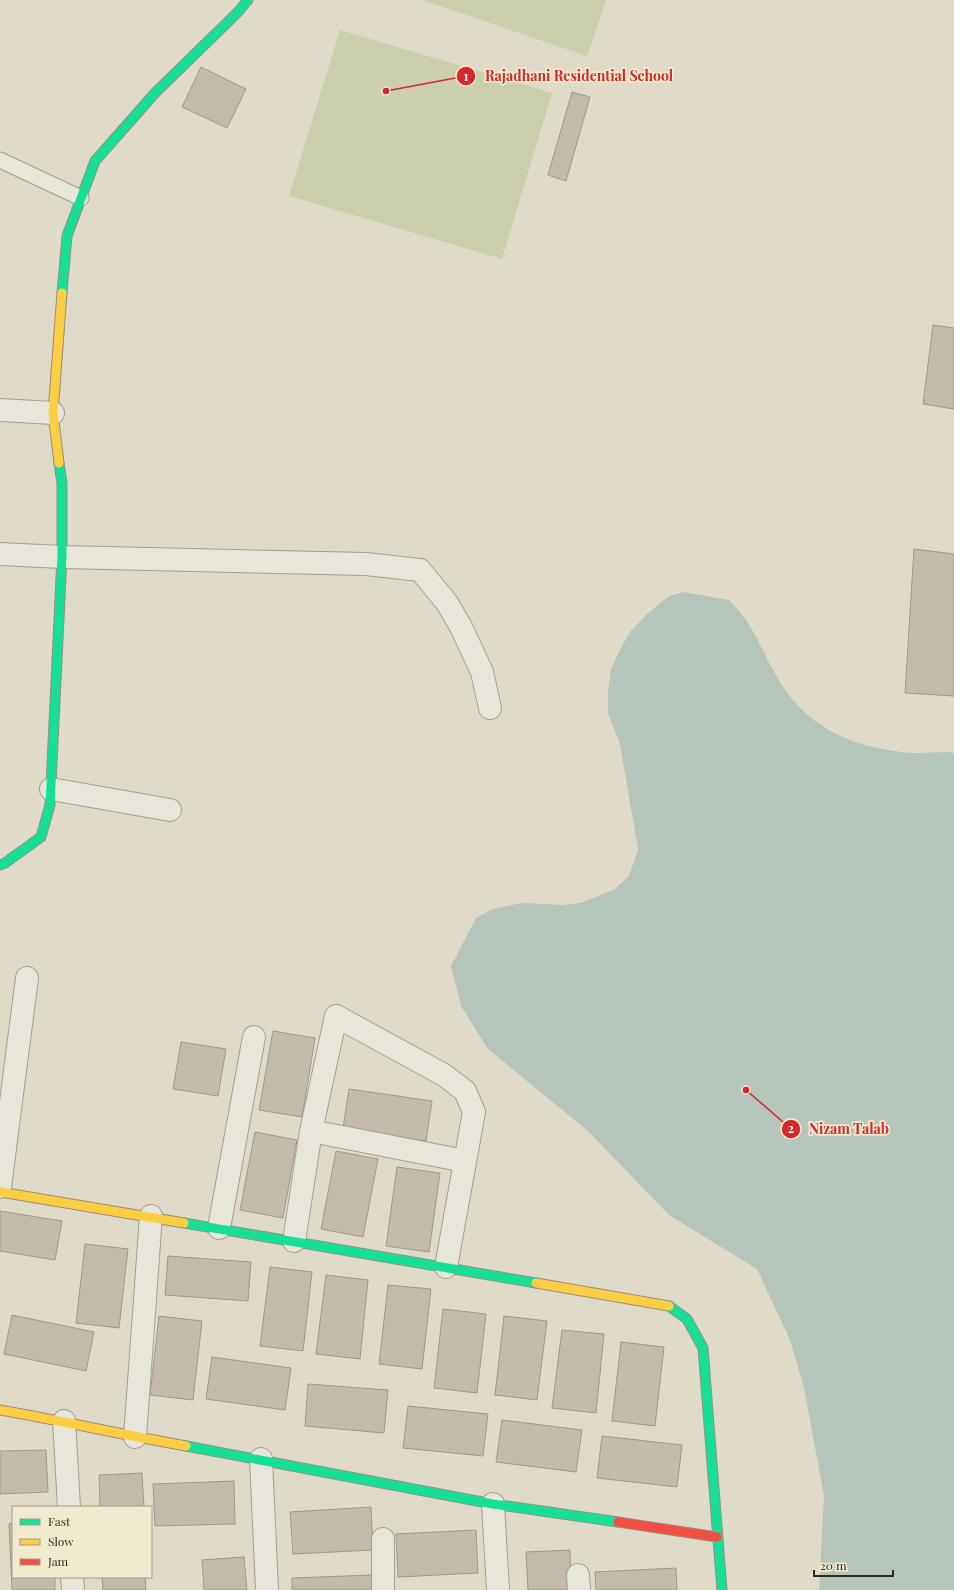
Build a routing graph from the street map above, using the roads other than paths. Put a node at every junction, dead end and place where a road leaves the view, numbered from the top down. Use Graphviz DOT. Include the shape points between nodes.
graph roads {
  1 [pos="248,0"];
  2 [pos="0,160"];
  3 [pos="81,198"];
  4 [pos="0,410"];
  5 [pos="53,413"];
  6 [pos="0,554"];
  7 [pos="62,557"];
  8 [pos="490,708"];
  9 [pos="51,789"];
  10 [pos="170,810"];
  11 [pos="0,864"];
  12 [pos="27,978"];
  13 [pos="254,1038"];
  14 [pos="311,1131"];
  15 [pos="465,1161"];
  16 [pos="0,1187"];
  17 [pos="0,1192"];
  18 [pos="151,1216"];
  19 [pos="219,1228"];
  20 [pos="294,1241"];
  21 [pos="446,1267"];
  22 [pos="0,1410"];
  23 [pos="64,1421"];
  24 [pos="135,1437"];
  25 [pos="261,1459"];
  26 [pos="493,1504"];
  27 [pos="68,1506"];
  28 [pos="717,1537"];
  29 [pos="382,1540"];
  30 [pos="72,1578"];
  31 [pos="73,1590"];
  32 [pos="267,1590"];
  33 [pos="383,1590"];
  34 [pos="498,1590"];
  35 [pos="722,1590"];
  1 -- 3 [label="street" via="155,93 95,161"];
  2 -- 3 [label="lane"];
  3 -- 5 [label="street" via="67,236"];
  4 -- 5 [label="street"];
  5 -- 7 [label="street" via="62,483"];
  6 -- 7 [label="street"];
  7 -- 8 [label="street" via="366,564 420,570 447,603 461,627 482,672"];
  7 -- 9 [label="street"];
  9 -- 10 [label="street"];
  9 -- 11 [label="street" via="50,805 41,837"];
  12 -- 16 [label="street"];
  13 -- 19 [label="street"];
  14 -- 15 [label="street"];
  14 -- 15 [label="street" via="336,1016 444,1075 465,1091 474,1112"];
  14 -- 20 [label="street"];
  15 -- 21 [label="street"];
  17 -- 18 [label="street"];
  18 -- 19 [label="street"];
  18 -- 24 [label="street"];
  19 -- 20 [label="street"];
  20 -- 21 [label="street"];
  21 -- 28 [label="street" via="668,1305 687,1319 703,1348"];
  22 -- 23 [label="street"];
  23 -- 24 [label="street"];
  23 -- 27 [label="street"];
  24 -- 25 [label="street"];
  25 -- 26 [label="street"];
  25 -- 32 [label="street"];
  26 -- 28 [label="street"];
  26 -- 34 [label="street"];
  28 -- 35 [label="street"];
  29 -- 33 [label="street"];
  30 -- 31 [label="street"];
}
